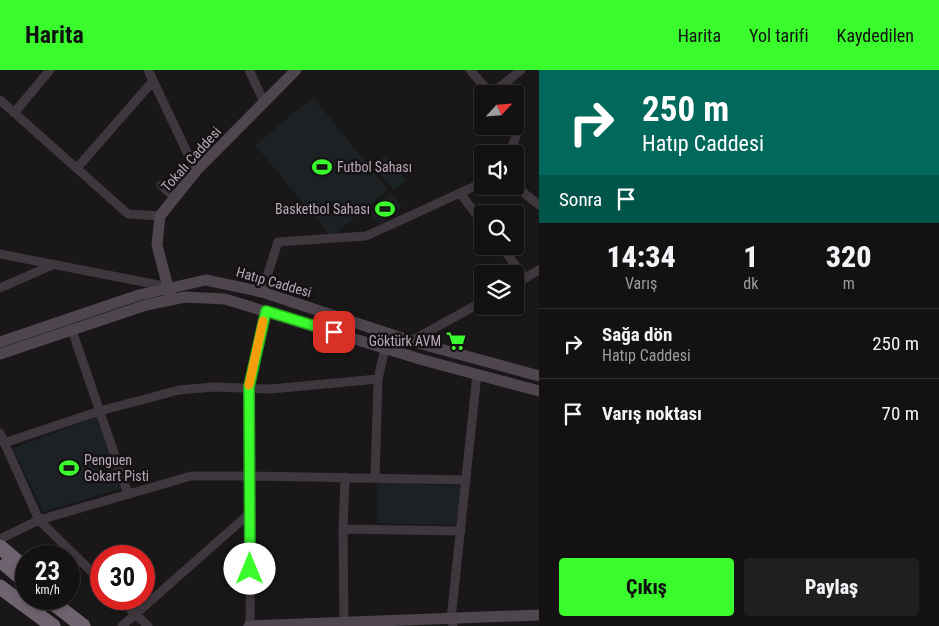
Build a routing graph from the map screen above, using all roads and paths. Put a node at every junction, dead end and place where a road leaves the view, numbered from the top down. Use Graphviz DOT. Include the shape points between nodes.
graph roads {
  1 [pos="50,70"];
  2 [pos="148,70"];
  3 [pos="249,70"];
  4 [pos="296,70"];
  5 [pos="470,70"];
  6 [pos="521,70"];
  7 [pos="153,81"];
  8 [pos="0,100"];
  9 [pos="264,102"];
  10 [pos="14,113"];
  11 [pos="77,168"];
  12 [pos="196,171"];
  13 [pos="161,185"];
  14 [pos="474,187"];
  15 [pos="460,193"];
  16 [pos="524,193"];
  17 [pos="175,198"];
  18 [pos="539,205"];
  19 [pos="474,211"];
  20 [pos="160,216"];
  21 [pos="0,254"];
  22 [pos="507,255"];
  23 [pos="56,264"];
  24 [pos="539,270"];
  25 [pos="525,278"];
  26 [pos="0,288"];
  27 [pos="169,288"];
  28 [pos="262,292"];
  29 [pos="171,299"];
  30 [pos="474,306"];
  31 [pos="266,311"];
  32 [pos="72,330"];
  33 [pos="412,341"];
  34 [pos="0,342"];
  35 [pos="385,348"];
  36 [pos="0,354"];
  37 [pos="477,374"];
  38 [pos="539,376"];
  39 [pos="378,379"];
  40 [pos="249,387"];
  41 [pos="539,391"];
  42 [pos="100,411"];
  43 [pos="0,433"];
  44 [pos="4,443"];
  45 [pos="251,476"];
  46 [pos="345,477"];
  47 [pos="375,478"];
  48 [pos="466,480"];
  49 [pos="128,494"];
  50 [pos="250,513"];
  51 [pos="39,520"];
  52 [pos="343,529"];
  53 [pos="461,531"];
  54 [pos="0,539"];
  55 [pos="0,546"];
  56 [pos="15,559"];
  57 [pos="0,560"];
  58 [pos="90,570"];
  59 [pos="15,573"];
  60 [pos="0,575"];
  61 [pos="0,586"];
  62 [pos="15,588"];
  63 [pos="41,610"];
  64 [pos="63,610"];
  65 [pos="69,610"];
  66 [pos="132,610"];
  67 [pos="136,614"];
  68 [pos="539,615"];
  69 [pos="452,622"];
  70 [pos="249,625"];
  71 [pos="344,625"];
  72 [pos="53,626"];
  73 [pos="59,626"];
  74 [pos="84,626"];
  75 [pos="122,626"];
  76 [pos="148,626"];
  1 -- 10 [label="street"];
  2 -- 7 [label="street"];
  3 -- 9 [label="street"];
  4 -- 9 [label="main road, Tokalı Caddesi"];
  5 -- 6 [label="street" via="491,94"];
  7 -- 11 [label="street"];
  7 -- 12 [label="street"];
  8 -- 10 [label="street"];
  9 -- 12 [label="main road, Tokalı Caddesi"];
  10 -- 11 [label="street"];
  11 -- 20 [label="street" via="128,214"];
  12 -- 17 [label="main road, Tokalı Caddesi"];
  13 -- 17 [label="street"];
  14 -- 15 [label="street"];
  15 -- 19 [label="street"];
  15 -- 28 [label="street" via="366,236 278,242"];
  16 -- 18 [label="street"];
  17 -- 20 [label="main road, Tokalı Caddesi"];
  20 -- 27 [label="main road" via="157,245"];
  21 -- 23 [label="street"];
  22 -- 25 [label="street"];
  23 -- 26 [label="street"];
  23 -- 27 [label="street"];
  24 -- 25 [label="street"];
  27 -- 28 [label="main road, Hatıp Caddesi" via="206,280"];
  27 -- 29 [label="main road"];
  27 -- 34 [label="main road, Hatıp Caddesi"];
  28 -- 33 [label="main road, Hatıp Caddesi"];
  29 -- 31 [label="main road" via="225,299"];
  29 -- 32 [label="main road"];
  30 -- 33 [label="street"];
  31 -- 35 [label="main road"];
  31 -- 40 [label="street"];
  32 -- 36 [label="main road"];
  32 -- 42 [label="street"];
  33 -- 38 [label="main road, Hatıp Caddesi"];
  35 -- 37 [label="main road"];
  35 -- 39 [label="street"];
  37 -- 41 [label="main road"];
  37 -- 48 [label="street"];
  39 -- 40 [label="street" via="271,389"];
  39 -- 47 [label="street"];
  40 -- 42 [label="street" via="179,390"];
  40 -- 45 [label="street"];
  42 -- 44 [label="street"];
  42 -- 49 [label="street"];
  43 -- 44 [label="street"];
  44 -- 51 [label="street"];
  45 -- 46 [label="street"];
  45 -- 49 [label="street" via="191,476"];
  45 -- 50 [label="street"];
  46 -- 47 [label="street"];
  46 -- 52 [label="street"];
  47 -- 48 [label="street"];
  48 -- 53 [label="street"];
  49 -- 51 [label="street"];
  50 -- 67 [label="street"];
  50 -- 70 [label="street"];
  51 -- 54 [label="street"];
  51 -- 58 [label="street"];
  52 -- 53 [label="street"];
  52 -- 71 [label="street"];
  53 -- 69 [label="street"];
  55 -- 56 [label="highway"];
  57 -- 59 [label="highway"];
  60 -- 62 [label="highway"];
  61 -- 72 [label="highway"];
  63 -- 73 [label="highway"];
  64 -- 74 [label="highway"];
  65 -- 74 [label="highway"];
  66 -- 67 [label="street"];
  67 -- 75 [label="street"];
  67 -- 76 [label="street"];
  68 -- 69 [label="main road"];
  69 -- 71 [label="main road"];
  70 -- 71 [label="main road"];
}
